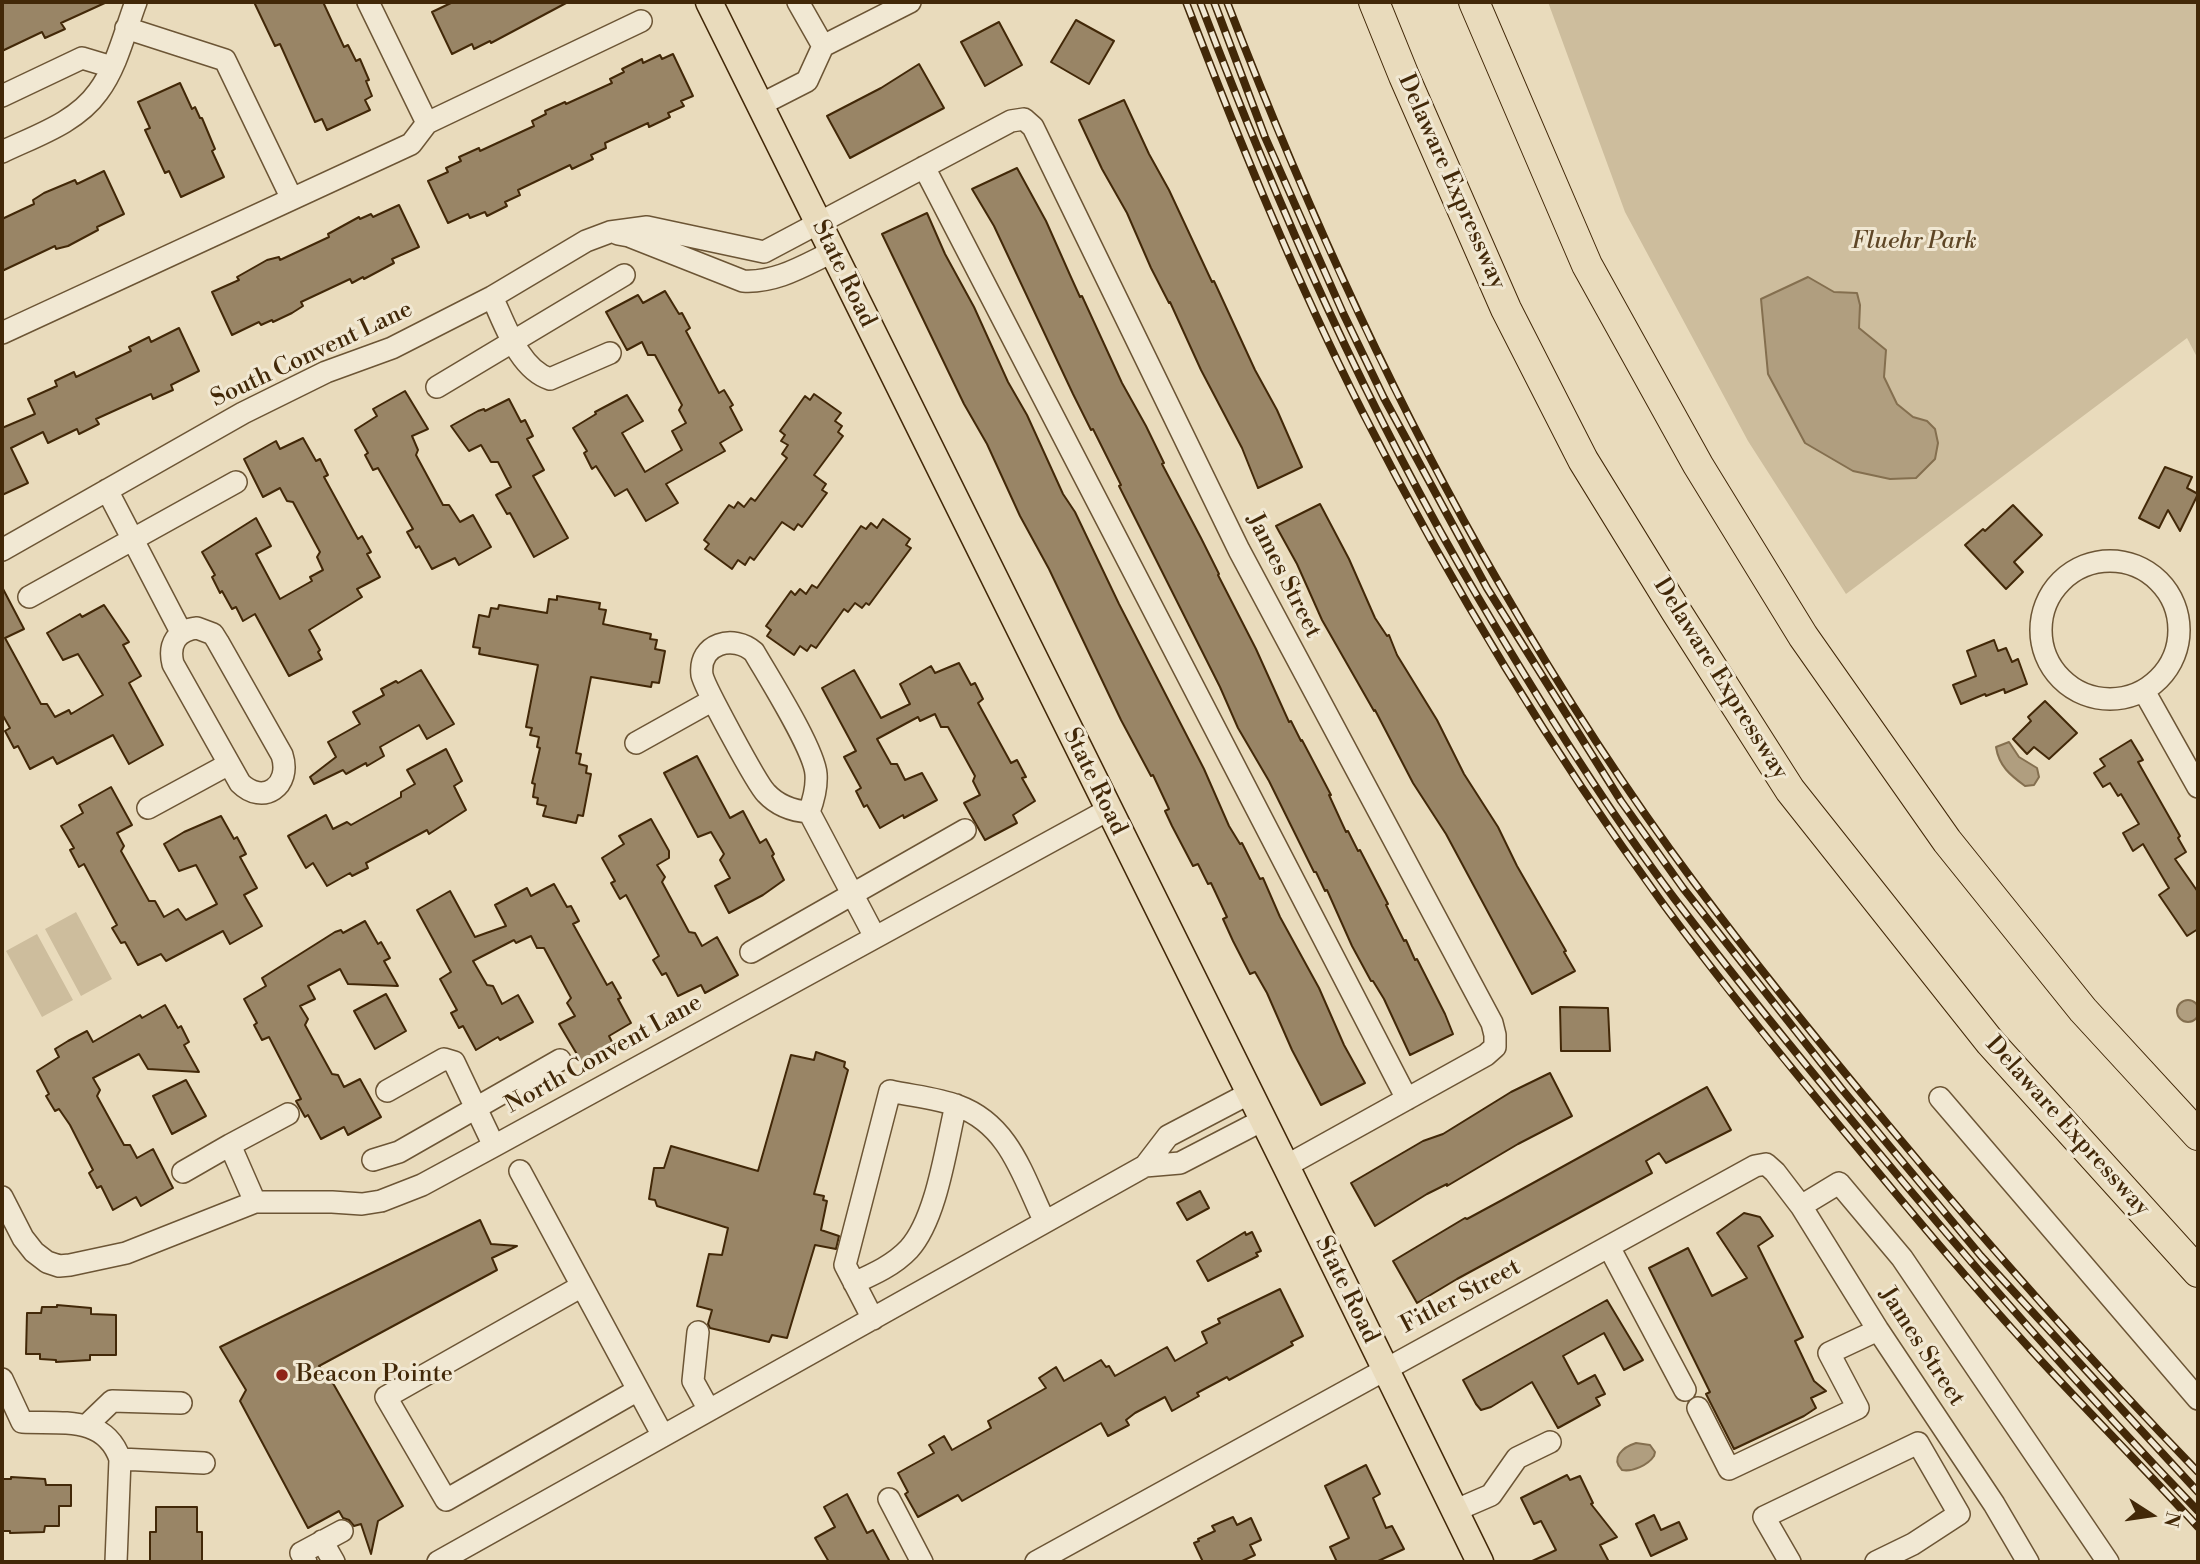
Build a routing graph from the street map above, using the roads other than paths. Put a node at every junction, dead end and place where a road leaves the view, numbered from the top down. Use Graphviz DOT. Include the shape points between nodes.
graph roads {
  1 [pos="136,2"];
  2 [pos="368,2"];
  3 [pos="709,2"];
  4 [pos="797,2"];
  5 [pos="910,2"];
  6 [pos="1374,2"];
  7 [pos="1474,2"];
  8 [pos="641,21"];
  9 [pos="126,28"];
  10 [pos="823,46"];
  11 [pos="112,67"];
  12 [pos="2,96"];
  13 [pos="760,105"];
  14 [pos="427,123"];
  15 [pos="2,152"];
  16 [pos="924,167"];
  17 [pos="292,199"];
  18 [pos="818,223"];
  19 [pos="610,232"];
  20 [pos="832,252"];
  21 [pos="624,275"];
  22 [pos="492,297"];
  23 [pos="2,333"];
  24 [pos="514,343"];
  25 [pos="610,353"];
  26 [pos="437,387"];
  27 [pos="236,482"];
  28 [pos="107,490"];
  29 [pos="132,539"];
  30 [pos="2,550"];
  31 [pos="29,597"];
  32 [pos="181,632"];
  33 [pos="2144,691"];
  34 [pos="713,700"];
  35 [pos="636,743"];
  36 [pos="229,764"];
  37 [pos="2198,787"];
  38 [pos="148,808"];
  39 [pos="1108,810"];
  40 [pos="809,812"];
  41 [pos="965,830"];
  42 [pos="853,896"];
  43 [pos="875,937"];
  44 [pos="751,953"];
  45 [pos="560,1060"];
  46 [pos="387,1091"];
  47 [pos="1250,1093"];
  48 [pos="1940,1098"];
  49 [pos="1407,1100"];
  50 [pos="956,1105"];
  51 [pos="476,1108"];
  52 [pos="288,1114"];
  53 [pos="1263,1120"];
  54 [pos="2198,1135"];
  55 [pos="230,1145"];
  56 [pos="494,1146"];
  57 [pos="373,1160"];
  58 [pos="1766,1164"];
  59 [pos="1145,1166"];
  60 [pos="1286,1166"];
  61 [pos="520,1171"];
  62 [pos="183,1172"];
  63 [pos="2,1196"];
  64 [pos="255,1202"];
  65 [pos="1801,1206"];
  66 [pos="1045,1222"];
  67 [pos="1609,1247"];
  68 [pos="2198,1272"];
  69 [pos="854,1283"];
  70 [pos="582,1286"];
  71 [pos="873,1319"];
  72 [pos="1878,1330"];
  73 [pos="698,1332"];
  74 [pos="1384,1369"];
  75 [pos="2,1379"];
  76 [pos="638,1390"];
  77 [pos="1685,1391"];
  78 [pos="2198,1399"];
  79 [pos="181,1404"];
  80 [pos="1698,1408"];
  81 [pos="709,1410"];
  82 [pos="87,1425"];
  83 [pos="663,1436"];
  84 [pos="1550,1442"];
  85 [pos="120,1459"];
  86 [pos="204,1463"];
  87 [pos="1970,1469"];
  88 [pos="1942,1483"];
  89 [pos="889,1499"];
  90 [pos="1454,1511"];
  91 [pos="341,1531"];
  92 [pos="322,1541"];
  93 [pos="116,1562"];
  94 [pos="306,1562"];
  95 [pos="334,1562"];
  96 [pos="438,1562"];
  97 [pos="922,1562"];
  98 [pos="1036,1562"];
  99 [pos="1480,1562"];
  100 [pos="1790,1562"];
  101 [pos="1876,1562"];
  102 [pos="2028,1562"];
  103 [pos="2108,1562"];
  1 -- 9 [label="street"];
  2 -- 14 [label="street"];
  3 -- 13 [label="main road, State Road"];
  4 -- 10 [label="street"];
  5 -- 10 [label="street"];
  6 -- 68 [label="highway, Delaware Expressway" via="1506,309 1583,460 1790,790 1990,1042"];
  7 -- 54 [label="highway" via="1587,265 1698,465 1803,636 1947,841 2082,1010"];
  8 -- 14 [label="street"];
  9 -- 11 [label="street"];
  9 -- 17 [label="street" via="225,60"];
  10 -- 13 [label="street" via="807,81"];
  11 -- 12 [label="street" via="82,58"];
  11 -- 15 [label="street" via="99,92 81,111"];
  13 -- 18 [label="main road, State Road"];
  14 -- 17 [label="street" via="411,144"];
  16 -- 18 [label="street, James Street"];
  16 -- 49 [label="street"];
  16 -- 49 [label="street, James Street" via="1011,121 1024,119 1033,127 1239,550 1492,1023 1494,1047 1486,1055"];
  17 -- 23 [label="street"];
  18 -- 19 [label="street, James Street" via="764,252 647,227"];
  18 -- 20 [label="main road, State Road"];
  19 -- 20 [label="street" via="743,281 780,277"];
  19 -- 22 [label="street, South Convent Lane" via="586,241"];
  20 -- 39 [label="main road, State Road"];
  21 -- 24 [label="street"];
  22 -- 24 [label="street"];
  22 -- 28 [label="street, South Convent Lane" via="392,348 326,372 243,413"];
  24 -- 25 [label="street" via="538,375 551,379"];
  24 -- 26 [label="street"];
  27 -- 29 [label="street"];
  28 -- 29 [label="street"];
  28 -- 30 [label="street, South Convent Lane"];
  29 -- 31 [label="street"];
  29 -- 32 [label="street"];
  32 -- 36 [label="street" via="171,647 173,664"];
  32 -- 36 [label="street" via="197,628 213,634 282,755 285,772 277,787 253,792 240,783"];
  33 -- 33 [label="street" via="2166,672 2176,652 2180,631 2174,602 2158,579 2133,564 2104,560 2077,569 2055,587 2042,614 2042,643 2053,670 2087,696 2116,699"];
  33 -- 37 [label="street"];
  34 -- 35 [label="street"];
  34 -- 40 [label="street" via="765,792 780,805"];
  34 -- 40 [label="street" via="702,676 706,657 729,642 747,646 809,752 816,792"];
  36 -- 38 [label="street"];
  39 -- 43 [label="street, North Convent Lane"];
  39 -- 47 [label="main road, State Road"];
  40 -- 42 [label="street"];
  41 -- 42 [label="street"];
  42 -- 43 [label="street"];
  42 -- 44 [label="street"];
  43 -- 56 [label="street, North Convent Lane"];
  45 -- 51 [label="street"];
  46 -- 51 [label="street" via="444,1059 454,1062"];
  47 -- 53 [label="main road, State Road"];
  47 -- 59 [label="street" via="1168,1136"];
  48 -- 78 [label="street"];
  49 -- 60 [label="street, James Street"];
  50 -- 66 [label="street" via="998,1131"];
  50 -- 69 [label="street" via="928,1221 909,1248 884,1270"];
  50 -- 69 [label="street" via="890,1091 845,1265"];
  51 -- 56 [label="street"];
  51 -- 57 [label="street" via="400,1152"];
  52 -- 55 [label="street"];
  53 -- 59 [label="street" via="1180,1163"];
  53 -- 60 [label="main road, State Road"];
  55 -- 62 [label="street"];
  55 -- 64 [label="street"];
  56 -- 64 [label="street, North Convent Lane" via="382,1201"];
  58 -- 65 [label="street, James Street"];
  58 -- 67 [label="street, Fitler Street"];
  59 -- 66 [label="street"];
  60 -- 74 [label="main road, State Road"];
  61 -- 70 [label="street"];
  63 -- 64 [label="street, North Convent Lane" via="23,1238 47,1262 59,1266 127,1253"];
  65 -- 72 [label="street, James Street"];
  65 -- 103 [label="street" via="1839,1183 1902,1258"];
  66 -- 71 [label="street"];
  67 -- 74 [label="street, Fitler Street"];
  67 -- 77 [label="street"];
  69 -- 71 [label="street"];
  70 -- 76 [label="street"];
  70 -- 76 [label="street" via="386,1397 446,1500"];
  71 -- 81 [label="street"];
  72 -- 80 [label="street" via="1829,1353 1858,1408 1729,1469"];
  72 -- 87 [label="street, James Street"];
  73 -- 81 [label="street" via="693,1381"];
  74 -- 90 [label="main road, State Road"];
  74 -- 98 [label="street, Fitler Street"];
  75 -- 82 [label="street" via="22,1422"];
  76 -- 83 [label="street"];
  79 -- 82 [label="street" via="112,1401"];
  81 -- 83 [label="street"];
  82 -- 85 [label="street" via="108,1437"];
  83 -- 96 [label="street"];
  84 -- 90 [label="street" via="1517,1458 1491,1495"];
  85 -- 86 [label="street"];
  85 -- 93 [label="street"];
  87 -- 88 [label="street"];
  87 -- 102 [label="street, James Street"];
  88 -- 100 [label="street" via="1918,1443 1764,1517"];
  88 -- 101 [label="street" via="1959,1514"];
  89 -- 97 [label="street"];
  90 -- 99 [label="main road, State Road"];
  91 -- 92 [label="street"];
  92 -- 94 [label="street" via="301,1553"];
  92 -- 95 [label="street"];
}
